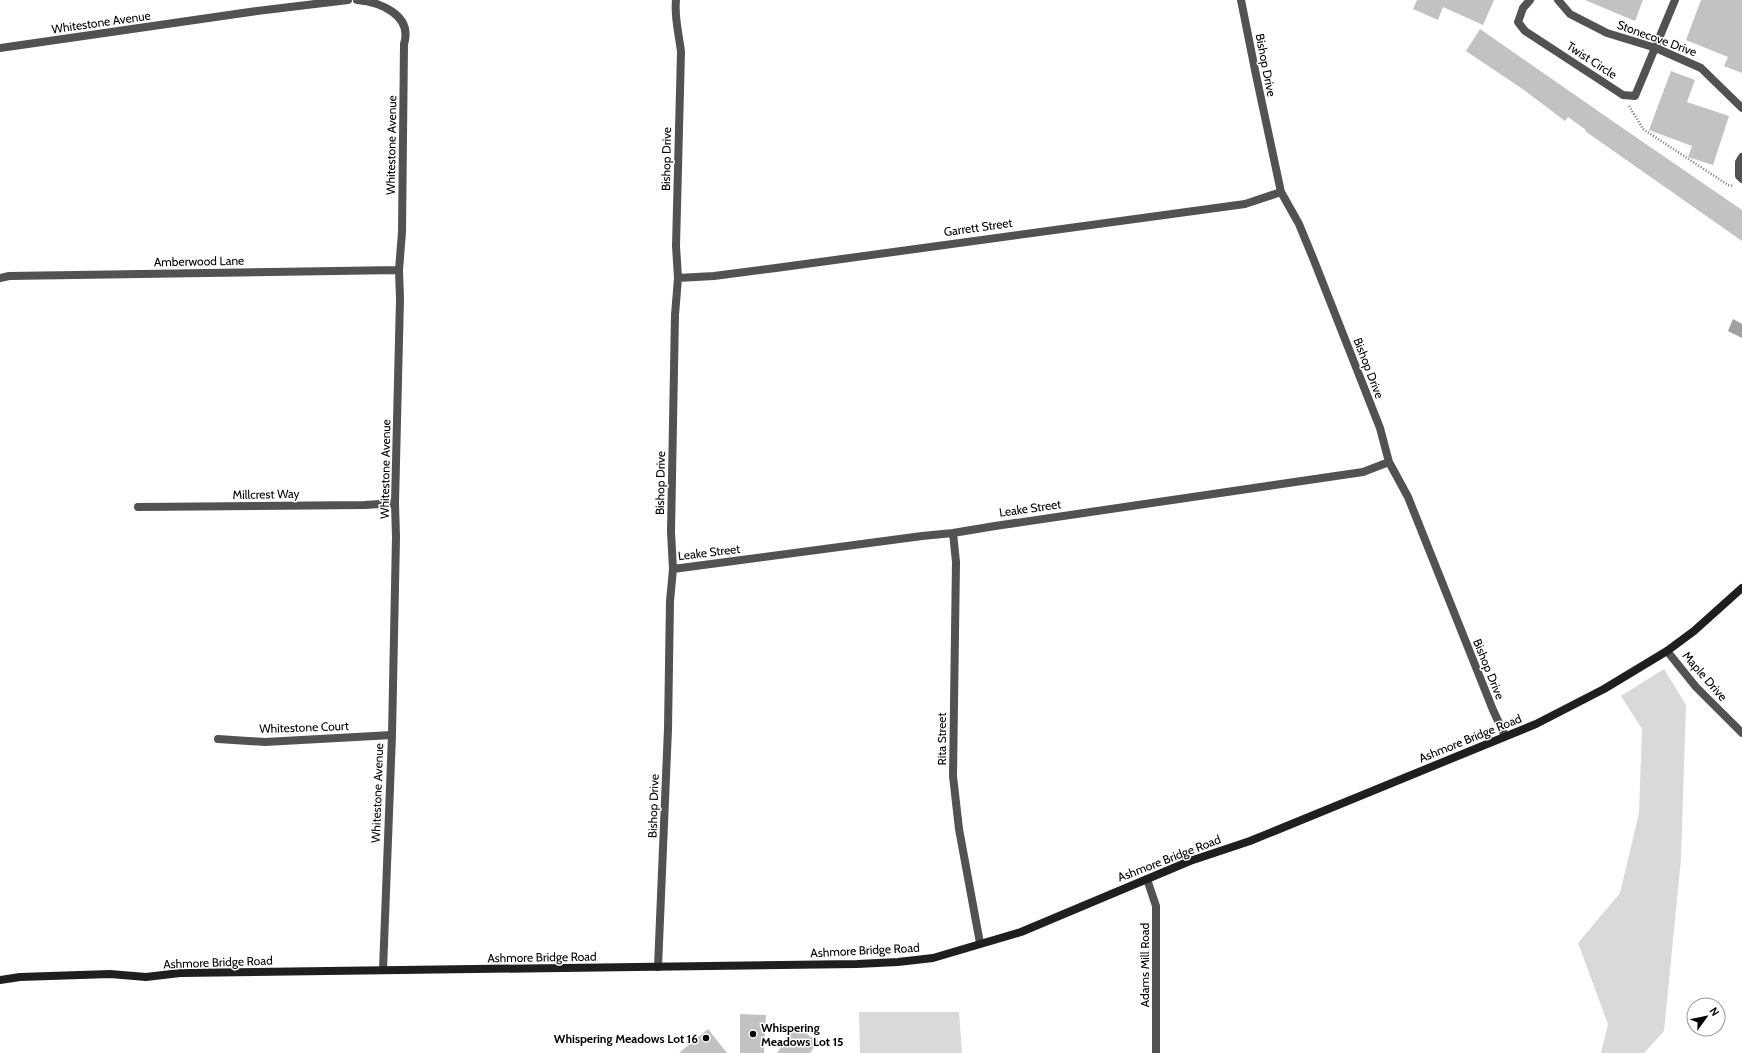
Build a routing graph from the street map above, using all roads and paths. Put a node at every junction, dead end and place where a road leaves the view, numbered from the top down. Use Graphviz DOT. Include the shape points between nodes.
graph roads {
  1 [pos="348,0"];
  2 [pos="357,0"];
  3 [pos="676,0"];
  4 [pos="1242,0"];
  5 [pos="1530,0"];
  6 [pos="1558,0"];
  7 [pos="1675,0"];
  8 [pos="0,48"];
  9 [pos="1656,48"];
  10 [pos="1623,95"];
  11 [pos="1742,108"];
  12 [pos="1742,157"];
  13 [pos="1742,179"];
  14 [pos="1735,186"];
  15 [pos="1281,192"];
  16 [pos="399,270"];
  17 [pos="0,278"];
  18 [pos="678,278"];
  19 [pos="1389,462"];
  20 [pos="395,503"];
  21 [pos="138,507"];
  22 [pos="953,533"];
  23 [pos="673,569"];
  24 [pos="1742,588"];
  25 [pos="1667,651"];
  26 [pos="1742,733"];
  27 [pos="392,736"];
  28 [pos="1505,736"];
  29 [pos="218,739"];
  30 [pos="1147,879"];
  31 [pos="980,943"];
  32 [pos="658,967"];
  33 [pos="383,970"];
  34 [pos="0,980"];
  35 [pos="1156,1053"];
  1 -- 8 [label="street, Whitestone Avenue"];
  2 -- 16 [label="street, Whitestone Avenue" via="384,6 400,19 405,31 402,232"];
  3 -- 18 [label="street, Bishop Drive" via="681,52 676,246"];
  4 -- 15 [label="street, Bishop Drive"];
  5 -- 10 [label="street, Twist Circle" via="1523,8 1518,22 1525,31"];
  6 -- 9 [label="street, Stonecove Drive" via="1570,14 1607,33"];
  7 -- 9 [label="street"];
  9 -- 10 [label="street, Twist Circle" via="1635,96"];
  9 -- 11 [label="street, Stonecove Drive" via="1701,68"];
  10 -- 14 [label="path" via="1643,129 1728,185"];
  12 -- 13 [label="street" via="1739,162 1739,176"];
  15 -- 18 [label="street, Garrett Street" via="1244,204 776,268"];
  15 -- 19 [label="street, Bishop Drive" via="1313,258 1380,428"];
  16 -- 17 [label="street, Amberwood Lane"];
  16 -- 20 [label="street, Whitestone Avenue" via="400,329"];
  18 -- 23 [label="street, Bishop Drive" via="671,524"];
  19 -- 22 [label="street, Leake Street" via="1363,472"];
  19 -- 28 [label="street, Bishop Drive" via="1408,497"];
  20 -- 21 [label="street, Millcrest Way"];
  20 -- 27 [label="street, Whitestone Avenue"];
  22 -- 23 [label="street, Leake Street"];
  22 -- 31 [label="street, Rita Street" via="956,562 953,776 959,829"];
  23 -- 32 [label="street, Bishop Drive"];
  24 -- 25 [label="main road, Ashmore Bridge Road"];
  25 -- 26 [label="street, Maple Drive" via="1696,687"];
  25 -- 28 [label="main road, Ashmore Bridge Road" via="1566,709"];
  27 -- 29 [label="street, Whitestone Court" via="265,742"];
  27 -- 33 [label="street, Whitestone Avenue"];
  28 -- 30 [label="main road, Ashmore Bridge Road" via="1250,841 1190,861"];
  30 -- 31 [label="main road, Ashmore Bridge Road" via="1021,932"];
  30 -- 35 [label="street, Adams Mill Road" via="1156,906"];
  31 -- 32 [label="main road, Ashmore Bridge Road" via="933,958 898,962"];
  32 -- 33 [label="main road, Ashmore Bridge Road"];
  33 -- 34 [label="main road, Ashmore Bridge Road" via="180,973 146,977 110,974"];
}
